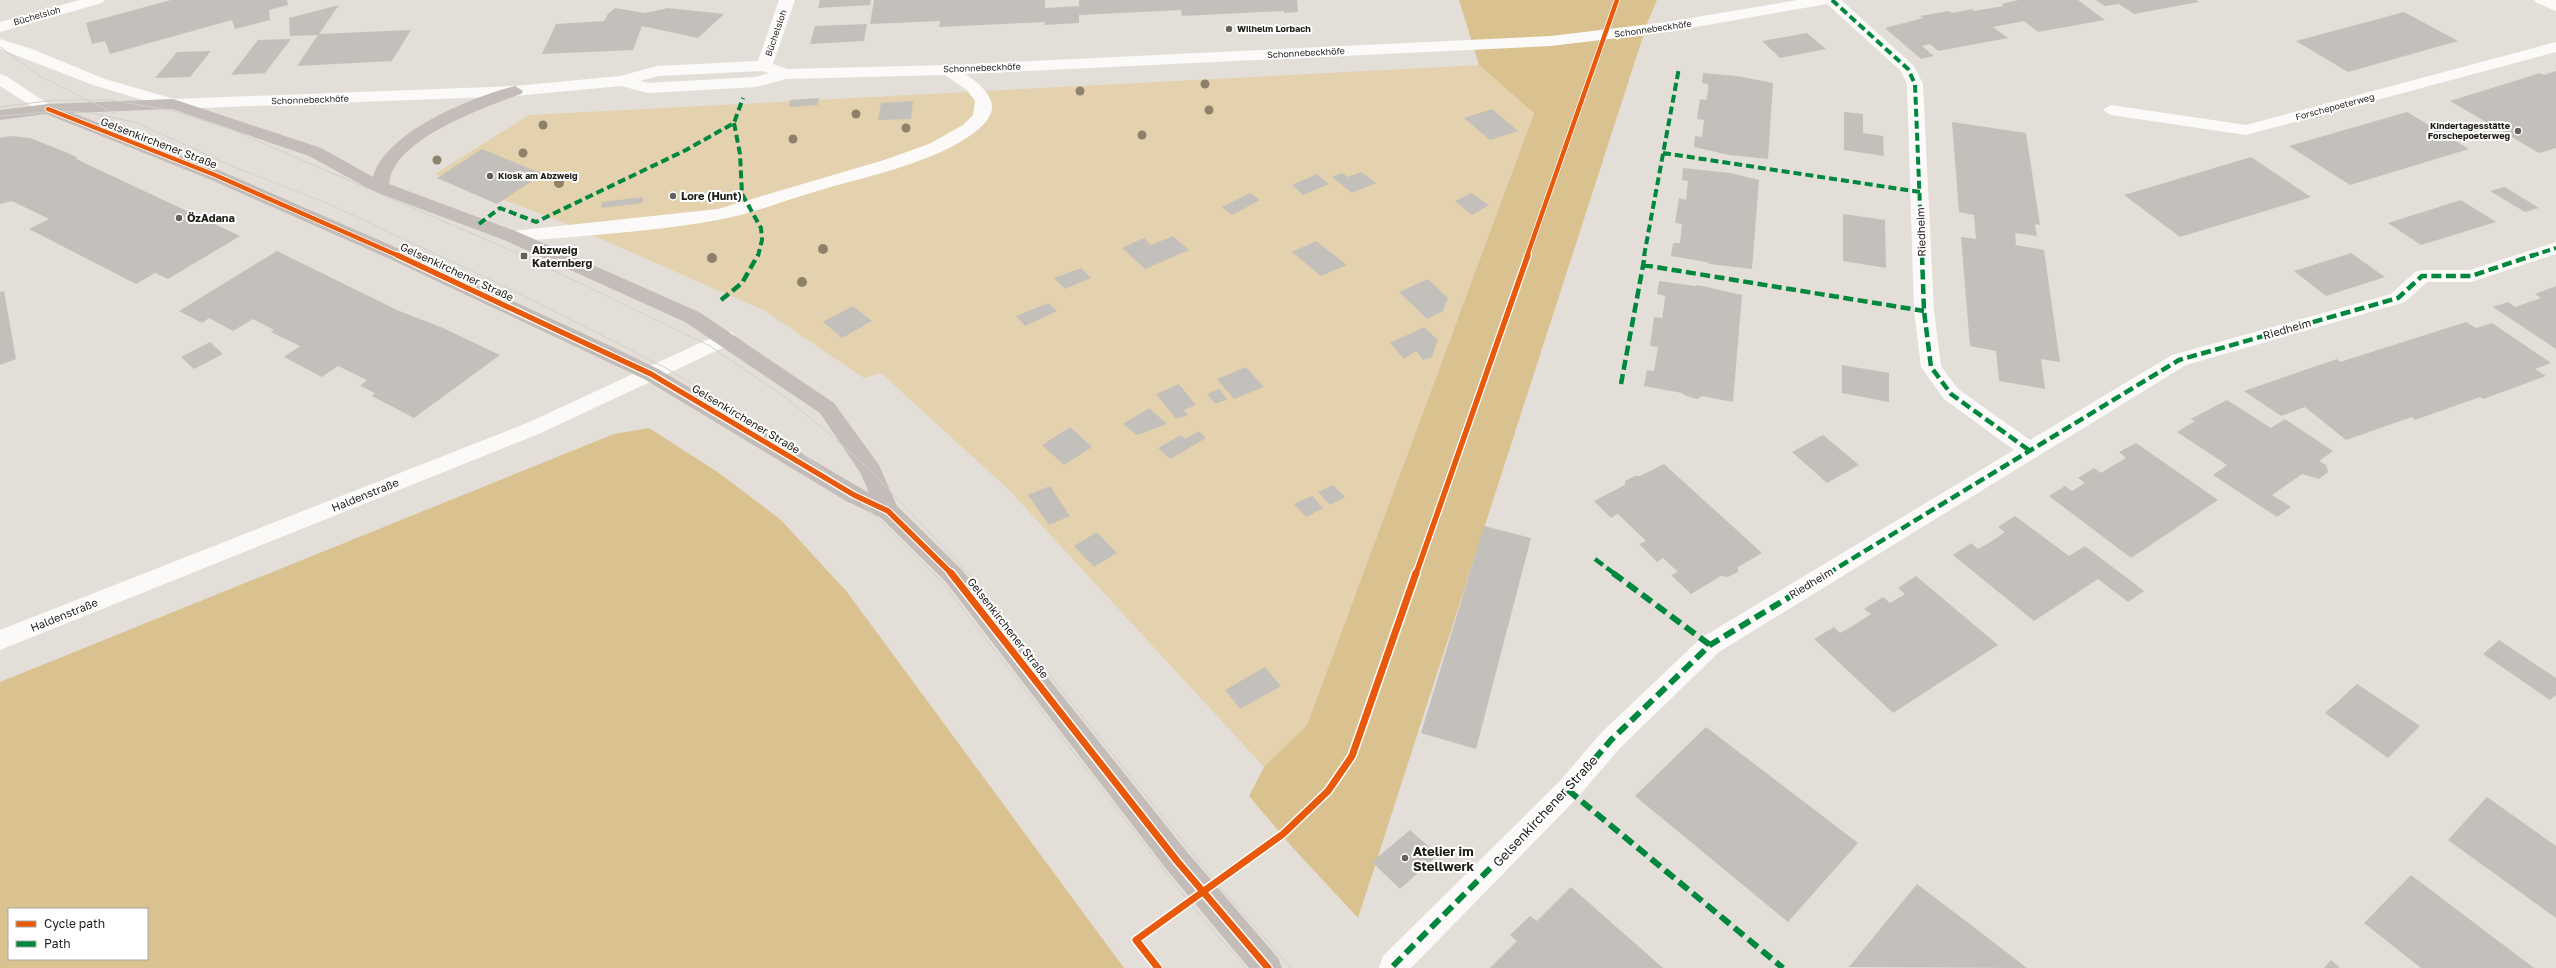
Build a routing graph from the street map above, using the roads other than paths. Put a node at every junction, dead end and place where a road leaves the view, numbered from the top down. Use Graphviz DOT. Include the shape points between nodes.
graph roads {
  1 [pos="97,0"];
  2 [pos="787,0"];
  3 [pos="1823,0"];
  4 [pos="1832,0"];
  5 [pos="2542,0"];
  6 [pos="2556,6"];
  7 [pos="0,27"];
  8 [pos="0,44"];
  9 [pos="2556,47"];
  10 [pos="764,66"];
  11 [pos="949,70"];
  12 [pos="785,74"];
  13 [pos="0,79"];
  14 [pos="621,81"];
  15 [pos="515,91"];
  16 [pos="173,104"];
  17 [pos="48,109"];
  18 [pos="2111,110"];
  19 [pos="0,115"];
  20 [pos="379,187"];
  21 [pos="511,236"];
  22 [pos="2556,248"];
  23 [pos="726,338"];
  24 [pos="651,374"];
  25 [pos="2030,451"];
  26 [pos="888,511"];
  27 [pos="0,640"];
  28 [pos="1611,740"];
  29 [pos="1393,966"];
  30 [pos="1268,968"];
  1 -- 7 [label="street, Büchelsloh"];
  2 -- 10 [label="street, Büchelsloh"];
  3 -- 11 [label="street, Schonnebeckhöfe" via="1667,28 1578,38"];
  4 -- 25 [label="street, Riedheim" via="1908,69 1915,84 1924,311 1931,367 1951,394"];
  5 -- 6 [label="street"];
  8 -- 16 [label="street, Gelsenkirchener Straße" via="99,82"];
  9 -- 18 [label="street, Forschepoeterweg" via="2246,130"];
  10 -- 12 [label="street, Schonnebeckhöfe"];
  10 -- 14 [label="street, Schonnebeckhöfe" via="657,71"];
  11 -- 12 [label="street, Schonnebeckhöfe"];
  11 -- 21 [label="street" via="973,86 983,101 984,108 981,117 969,130 934,148 890,164 719,214"];
  12 -- 14 [label="street, Schonnebeckhöfe" via="756,82 648,88"];
  13 -- 17 [label="street, Gelsenkirchener Straße"];
  14 -- 15 [label="street, Schonnebeckhöfe"];
  15 -- 16 [label="street, Schonnebeckhöfe"];
  15 -- 20 [label="main road" via="460,112 401,147 384,166"];
  16 -- 17 [label="main road, Schonnebeckhöfe"];
  16 -- 20 [label="main road, Gelsenkirchener Straße" via="315,152"];
  17 -- 19 [label="main road, Schonnebeckhöfe"];
  17 -- 24 [label="main road, Gelsenkirchener Straße" via="210,173 390,251"];
  20 -- 21 [label="main road, Gelsenkirchener Straße"];
  21 -- 23 [label="main road, Gelsenkirchener Straße" via="692,317"];
  22 -- 25 [label="street, Riedheim" via="2471,276 2422,276 2398,298 2179,360"];
  23 -- 24 [label="street, Haldenstraße"];
  23 -- 26 [label="main road, Gelsenkirchener Straße" via="827,408 871,471"];
  24 -- 26 [label="main road, Gelsenkirchener Straße" via="854,495"];
  24 -- 27 [label="street, Haldenstraße" via="534,428"];
  25 -- 28 [label="street, Riedheim" via="1710,644"];
  26 -- 30 [label="main road, Gelsenkirchener Straße" via="954,576 1177,861"];
  28 -- 29 [label="street, Gelsenkirchener Straße" via="1568,790"];
}
